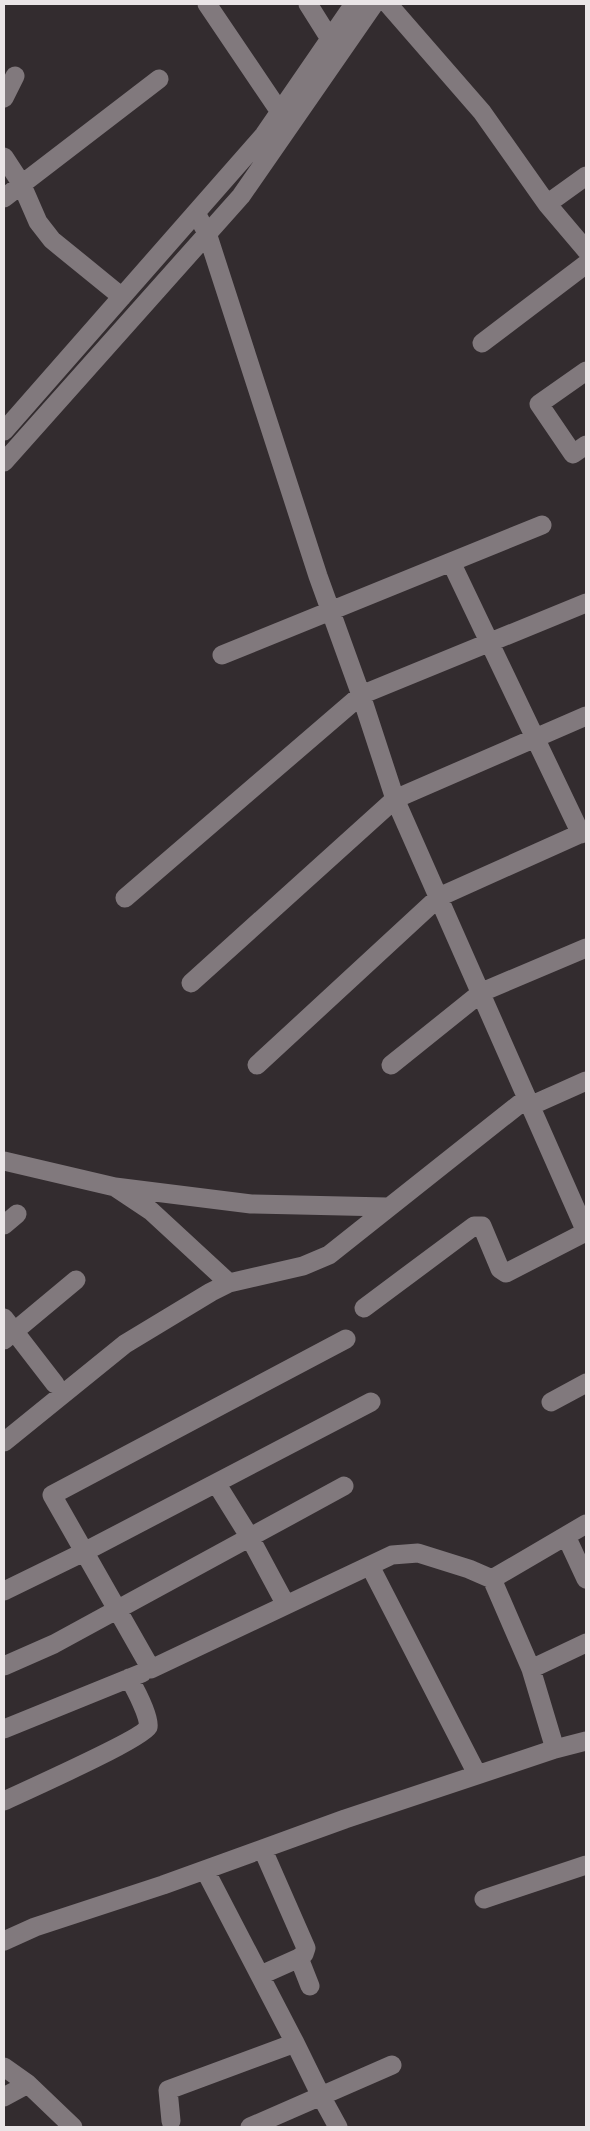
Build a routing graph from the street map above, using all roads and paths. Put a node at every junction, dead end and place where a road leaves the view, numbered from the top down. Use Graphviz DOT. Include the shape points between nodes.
graph roads {
  1 [pos="207,4"];
  2 [pos="308,4"];
  3 [pos="354,4"];
  4 [pos="374,4"];
  5 [pos="388,4"];
  6 [pos="330,40"];
  7 [pos="15,76"];
  8 [pos="159,79"];
  9 [pos="4,98"];
  10 [pos="280,112"];
  11 [pos="4,157"];
  12 [pos="586,176"];
  13 [pos="21,183"];
  14 [pos="4,198"];
  15 [pos="547,204"];
  16 [pos="196,212"];
  17 [pos="207,233"];
  18 [pos="586,250"];
  19 [pos="586,264"];
  20 [pos="122,297"];
  21 [pos="482,343"];
  22 [pos="586,371"];
  23 [pos="4,432"];
  24 [pos="586,445"];
  25 [pos="4,462"];
  26 [pos="542,525"];
  27 [pos="451,562"];
  28 [pos="586,603"];
  29 [pos="330,609"];
  30 [pos="488,643"];
  31 [pos="222,655"];
  32 [pos="361,695"];
  33 [pos="586,716"];
  34 [pos="534,739"];
  35 [pos="395,798"];
  36 [pos="583,833"];
  37 [pos="439,897"];
  38 [pos="125,898"];
  39 [pos="586,948"];
  40 [pos="191,983"];
  41 [pos="482,992"];
  42 [pos="257,1065"];
  43 [pos="391,1065"];
  44 [pos="586,1082"];
  45 [pos="529,1102"];
  46 [pos="4,1161"];
  47 [pos="115,1187"];
  48 [pos="579,1195"];
  49 [pos="387,1207"];
  50 [pos="586,1232"];
  51 [pos="76,1280"];
  52 [pos="229,1283"];
  53 [pos="364,1308"];
  54 [pos="7,1330"];
  55 [pos="346,1338"];
  56 [pos="55,1384"];
  57 [pos="586,1384"];
  58 [pos="371,1402"];
  59 [pos="551,1402"];
  60 [pos="4,1442"];
  61 [pos="216,1483"];
  62 [pos="344,1486"];
  63 [pos="586,1524"];
  64 [pos="249,1536"];
  65 [pos="566,1536"];
  66 [pos="84,1552"];
  67 [pos="370,1566"];
  68 [pos="492,1579"];
  69 [pos="586,1579"];
  70 [pos="4,1591"];
  71 [pos="286,1606"];
  72 [pos="118,1609"];
  73 [pos="586,1643"];
  74 [pos="4,1666"];
  75 [pos="151,1669"];
  76 [pos="531,1669"];
  77 [pos="129,1678"];
  78 [pos="4,1729"];
  79 [pos="586,1741"];
  80 [pos="555,1749"];
  81 [pos="477,1774"];
  82 [pos="4,1801"];
  83 [pos="263,1850"];
  84 [pos="586,1865"];
  85 [pos="205,1870"];
  86 [pos="484,1899"];
  87 [pos="5,1939"];
  88 [pos="299,1958"];
  89 [pos="261,1975"];
  90 [pos="310,1986"];
  91 [pos="295,2043"];
  92 [pos="392,2065"];
  93 [pos="4,2067"];
  94 [pos="28,2084"];
  95 [pos="321,2096"];
  96 [pos="4,2097"];
  97 [pos="171,2121"];
  98 [pos="73,2127"];
  99 [pos="250,2127"];
  100 [pos="338,2127"];
  1 -- 10 [label="street"];
  2 -- 6 [label="street"];
  3 -- 6 [label="street"];
  4 -- 17 [label="street" via="241,196"];
  5 -- 15 [label="street" via="482,112"];
  6 -- 10 [label="street"];
  7 -- 9 [label="street"];
  8 -- 13 [label="street"];
  10 -- 16 [label="street" via="264,135"];
  11 -- 13 [label="street"];
  12 -- 15 [label="street"];
  13 -- 14 [label="street"];
  13 -- 20 [label="street" via="38,222 52,240"];
  15 -- 18 [label="street"];
  16 -- 17 [label="street"];
  16 -- 20 [label="street"];
  17 -- 25 [label="street"];
  17 -- 29 [label="street"];
  19 -- 21 [label="street"];
  20 -- 23 [label="street"];
  22 -- 24 [label="street" via="539,404 573,454"];
  26 -- 27 [label="street"];
  27 -- 29 [label="street"];
  27 -- 30 [label="street"];
  28 -- 30 [label="street"];
  29 -- 31 [label="street"];
  29 -- 32 [label="street"];
  30 -- 32 [label="street"];
  30 -- 34 [label="street"];
  32 -- 35 [label="street"];
  32 -- 38 [label="street"];
  33 -- 34 [label="street"];
  34 -- 35 [label="street"];
  34 -- 36 [label="street"];
  35 -- 37 [label="street"];
  35 -- 40 [label="street"];
  36 -- 37 [label="street"];
  37 -- 41 [label="street"];
  37 -- 42 [label="street"];
  39 -- 41 [label="street"];
  41 -- 43 [label="street"];
  41 -- 45 [label="street"];
  44 -- 45 [label="street"];
  45 -- 48 [label="street"];
  45 -- 49 [label="street"];
  46 -- 47 [label="street"];
  47 -- 49 [label="street" via="251,1204"];
  47 -- 52 [label="street" via="151,1211"];
  48 -- 50 [label="street"];
  49 -- 52 [label="street" via="329,1255 303,1266"];
  50 -- 53 [label="street" via="506,1273 500,1269 482,1226 474,1226"];
  51 -- 54 [label="street"];
  52 -- 60 [label="street" via="124,1344"];
  54 -- 56 [label="street"];
  55 -- 66 [label="street" via="52,1495"];
  57 -- 59 [label="street"];
  58 -- 61 [label="street"];
  61 -- 64 [label="street"];
  61 -- 66 [label="street"];
  62 -- 64 [label="street"];
  63 -- 65 [label="street"];
  64 -- 71 [label="street"];
  64 -- 72 [label="street"];
  65 -- 68 [label="street"];
  65 -- 69 [label="street"];
  66 -- 70 [label="street"];
  66 -- 72 [label="street"];
  67 -- 68 [label="street" via="392,1555 418,1553"];
  67 -- 71 [label="street"];
  67 -- 81 [label="street"];
  68 -- 76 [label="street"];
  71 -- 75 [label="street"];
  72 -- 74 [label="street" via="54,1644"];
  72 -- 75 [label="street"];
  73 -- 76 [label="street"];
  75 -- 77 [label="street"];
  76 -- 80 [label="street"];
  77 -- 78 [label="street"];
  77 -- 82 [label="street" via="148,1719 148,1727 143,1733"];
  79 -- 80 [label="street"];
  80 -- 81 [label="street"];
  81 -- 83 [label="street"];
  83 -- 85 [label="street"];
  83 -- 88 [label="street" via="306,1948"];
  84 -- 86 [label="street"];
  85 -- 87 [label="street"];
  85 -- 89 [label="street"];
  88 -- 89 [label="street"];
  88 -- 90 [label="street"];
  89 -- 91 [label="street"];
  91 -- 95 [label="street"];
  91 -- 97 [label="street" via="168,2090"];
  92 -- 95 [label="street"];
  93 -- 94 [label="street"];
  94 -- 96 [label="street"];
  94 -- 98 [label="street"];
  95 -- 99 [label="street"];
  95 -- 100 [label="street"];
}
